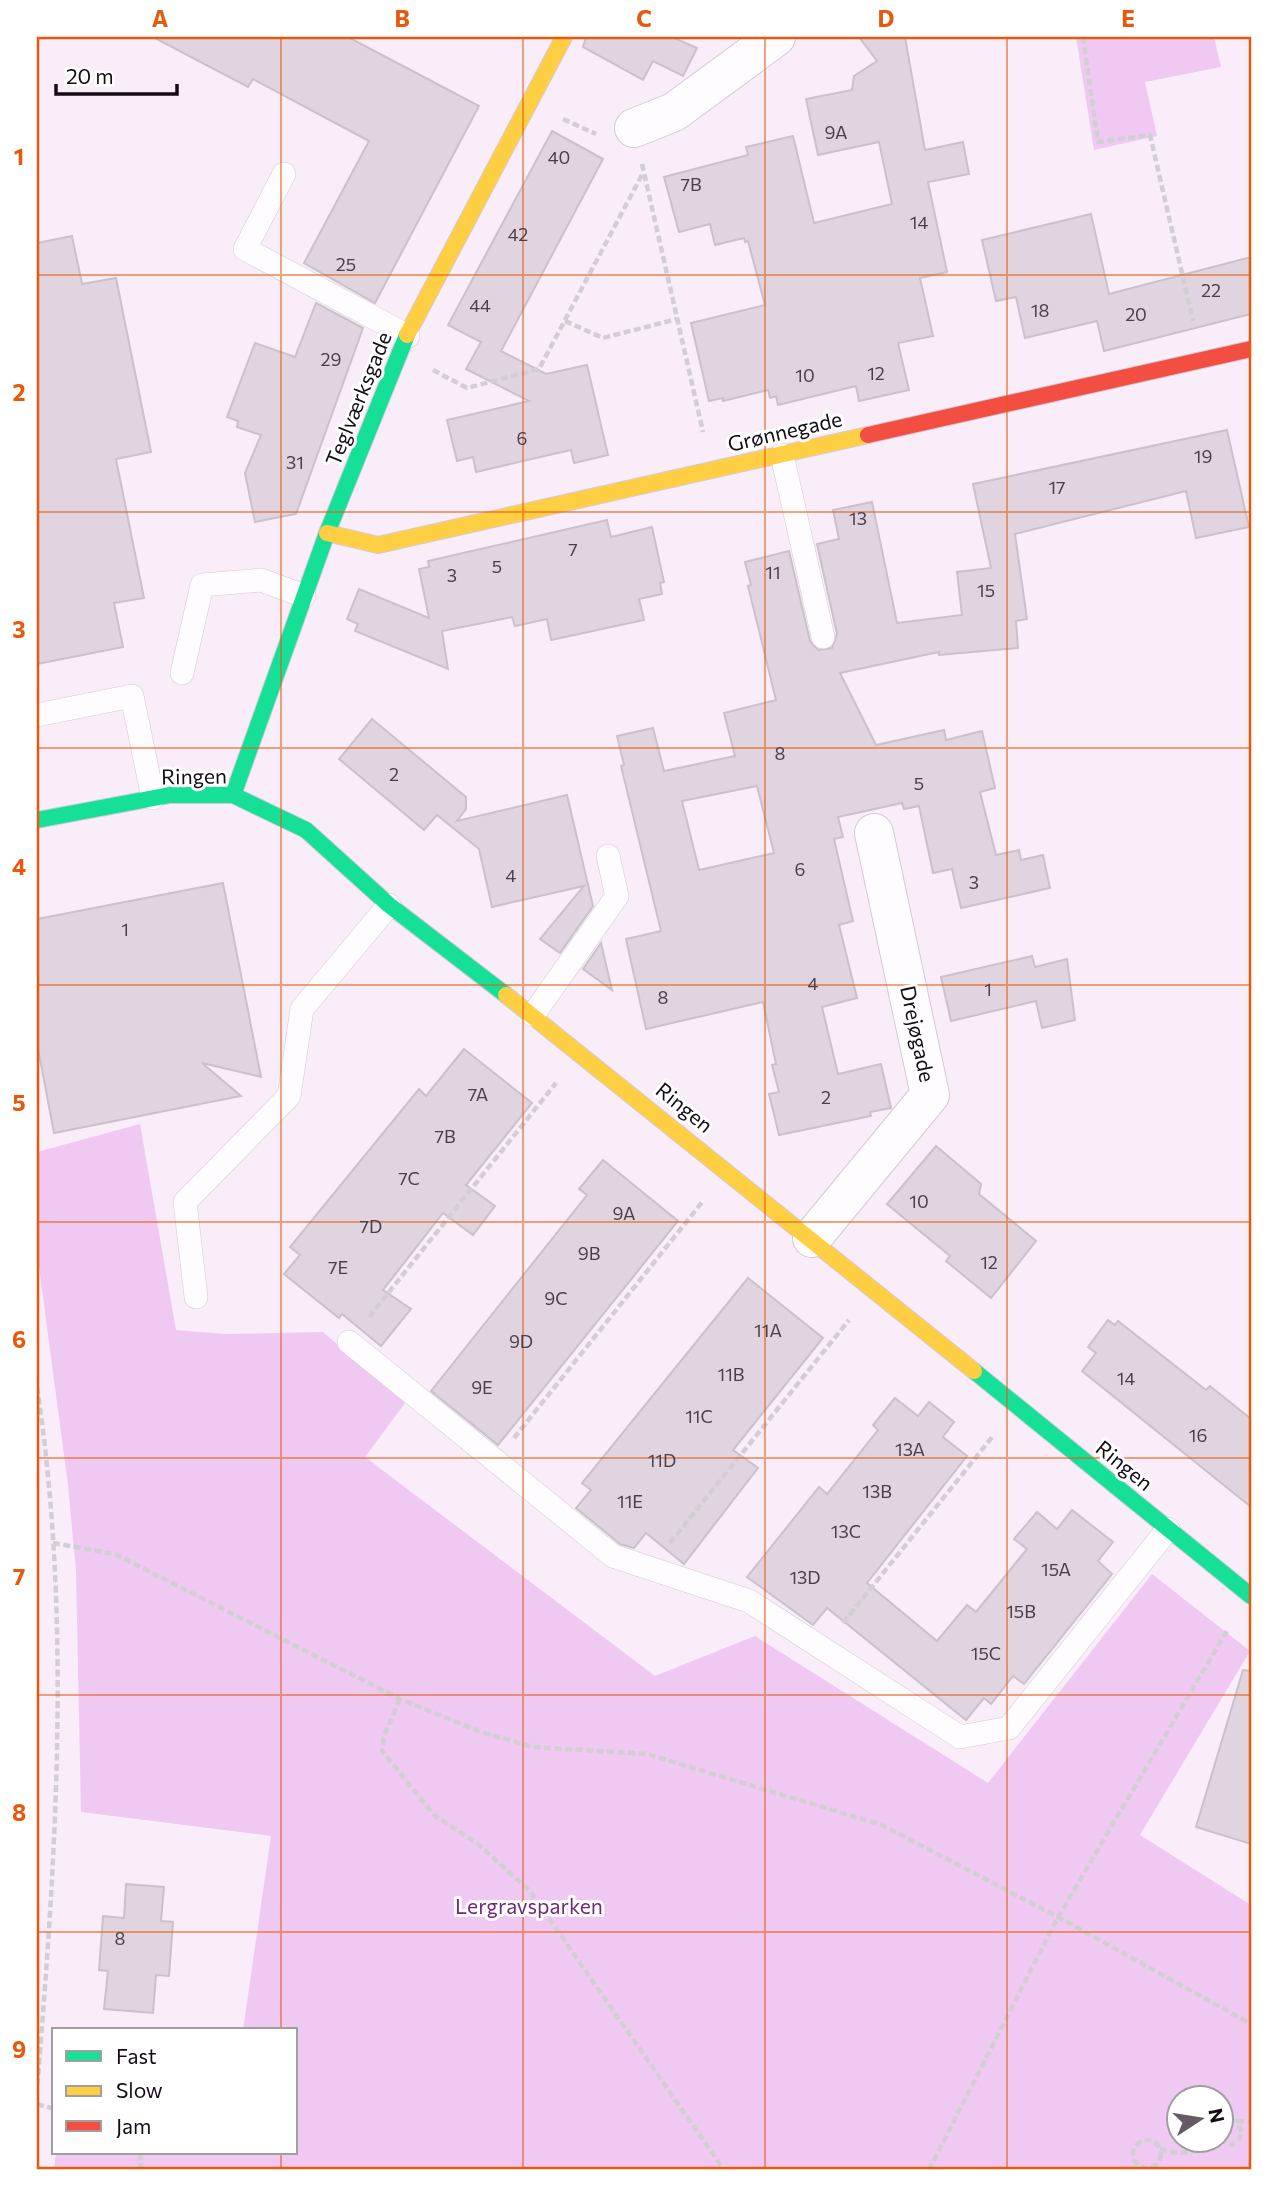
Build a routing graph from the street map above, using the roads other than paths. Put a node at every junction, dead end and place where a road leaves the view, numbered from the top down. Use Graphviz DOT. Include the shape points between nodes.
graph roads {
  1 [pos="564,37"];
  2 [pos="776,37"];
  3 [pos="634,128"];
  4 [pos="284,174"];
  5 [pos="403,344"];
  6 [pos="1251,349"];
  7 [pos="782,454"];
  8 [pos="327,533"];
  9 [pos="304,596"];
  10 [pos="822,637"];
  11 [pos="182,673"];
  12 [pos="37,715"];
  13 [pos="233,795"];
  14 [pos="153,798"];
  15 [pos="37,820"];
  16 [pos="874,833"];
  17 [pos="608,856"];
  18 [pos="389,905"];
  19 [pos="533,1015"];
  20 [pos="812,1238"];
  21 [pos="196,1297"];
  22 [pos="349,1342"];
  23 [pos="1168,1529"];
  24 [pos="1250,1596"];
  1 -- 5 [label="street, Teglværksgade"];
  2 -- 3 [label="street" via="674,112"];
  4 -- 5 [label="lane" via="245,249"];
  5 -- 8 [label="street, Teglværksgade"];
  6 -- 7 [label="street, Grønnegade"];
  7 -- 8 [label="street, Grønnegade" via="378,545"];
  7 -- 10 [label="lane"];
  8 -- 9 [label="street, Teglværksgade"];
  9 -- 11 [label="lane" via="261,580 202,585"];
  9 -- 13 [label="street, Teglværksgade"];
  12 -- 14 [label="lane" via="132,696"];
  13 -- 14 [label="street, Ringen"];
  13 -- 18 [label="street, Ringen" via="306,830"];
  14 -- 15 [label="street, Ringen"];
  16 -- 20 [label="street, Drejøgade" via="930,1096"];
  17 -- 19 [label="lane" via="617,896"];
  18 -- 19 [label="street, Ringen"];
  18 -- 21 [label="lane" via="302,1009 289,1096 185,1202"];
  19 -- 20 [label="street, Ringen"];
  20 -- 23 [label="street, Ringen"];
  22 -- 23 [label="lane" via="613,1556 750,1601 960,1737 1009,1728"];
  23 -- 24 [label="street, Ringen"];
}
